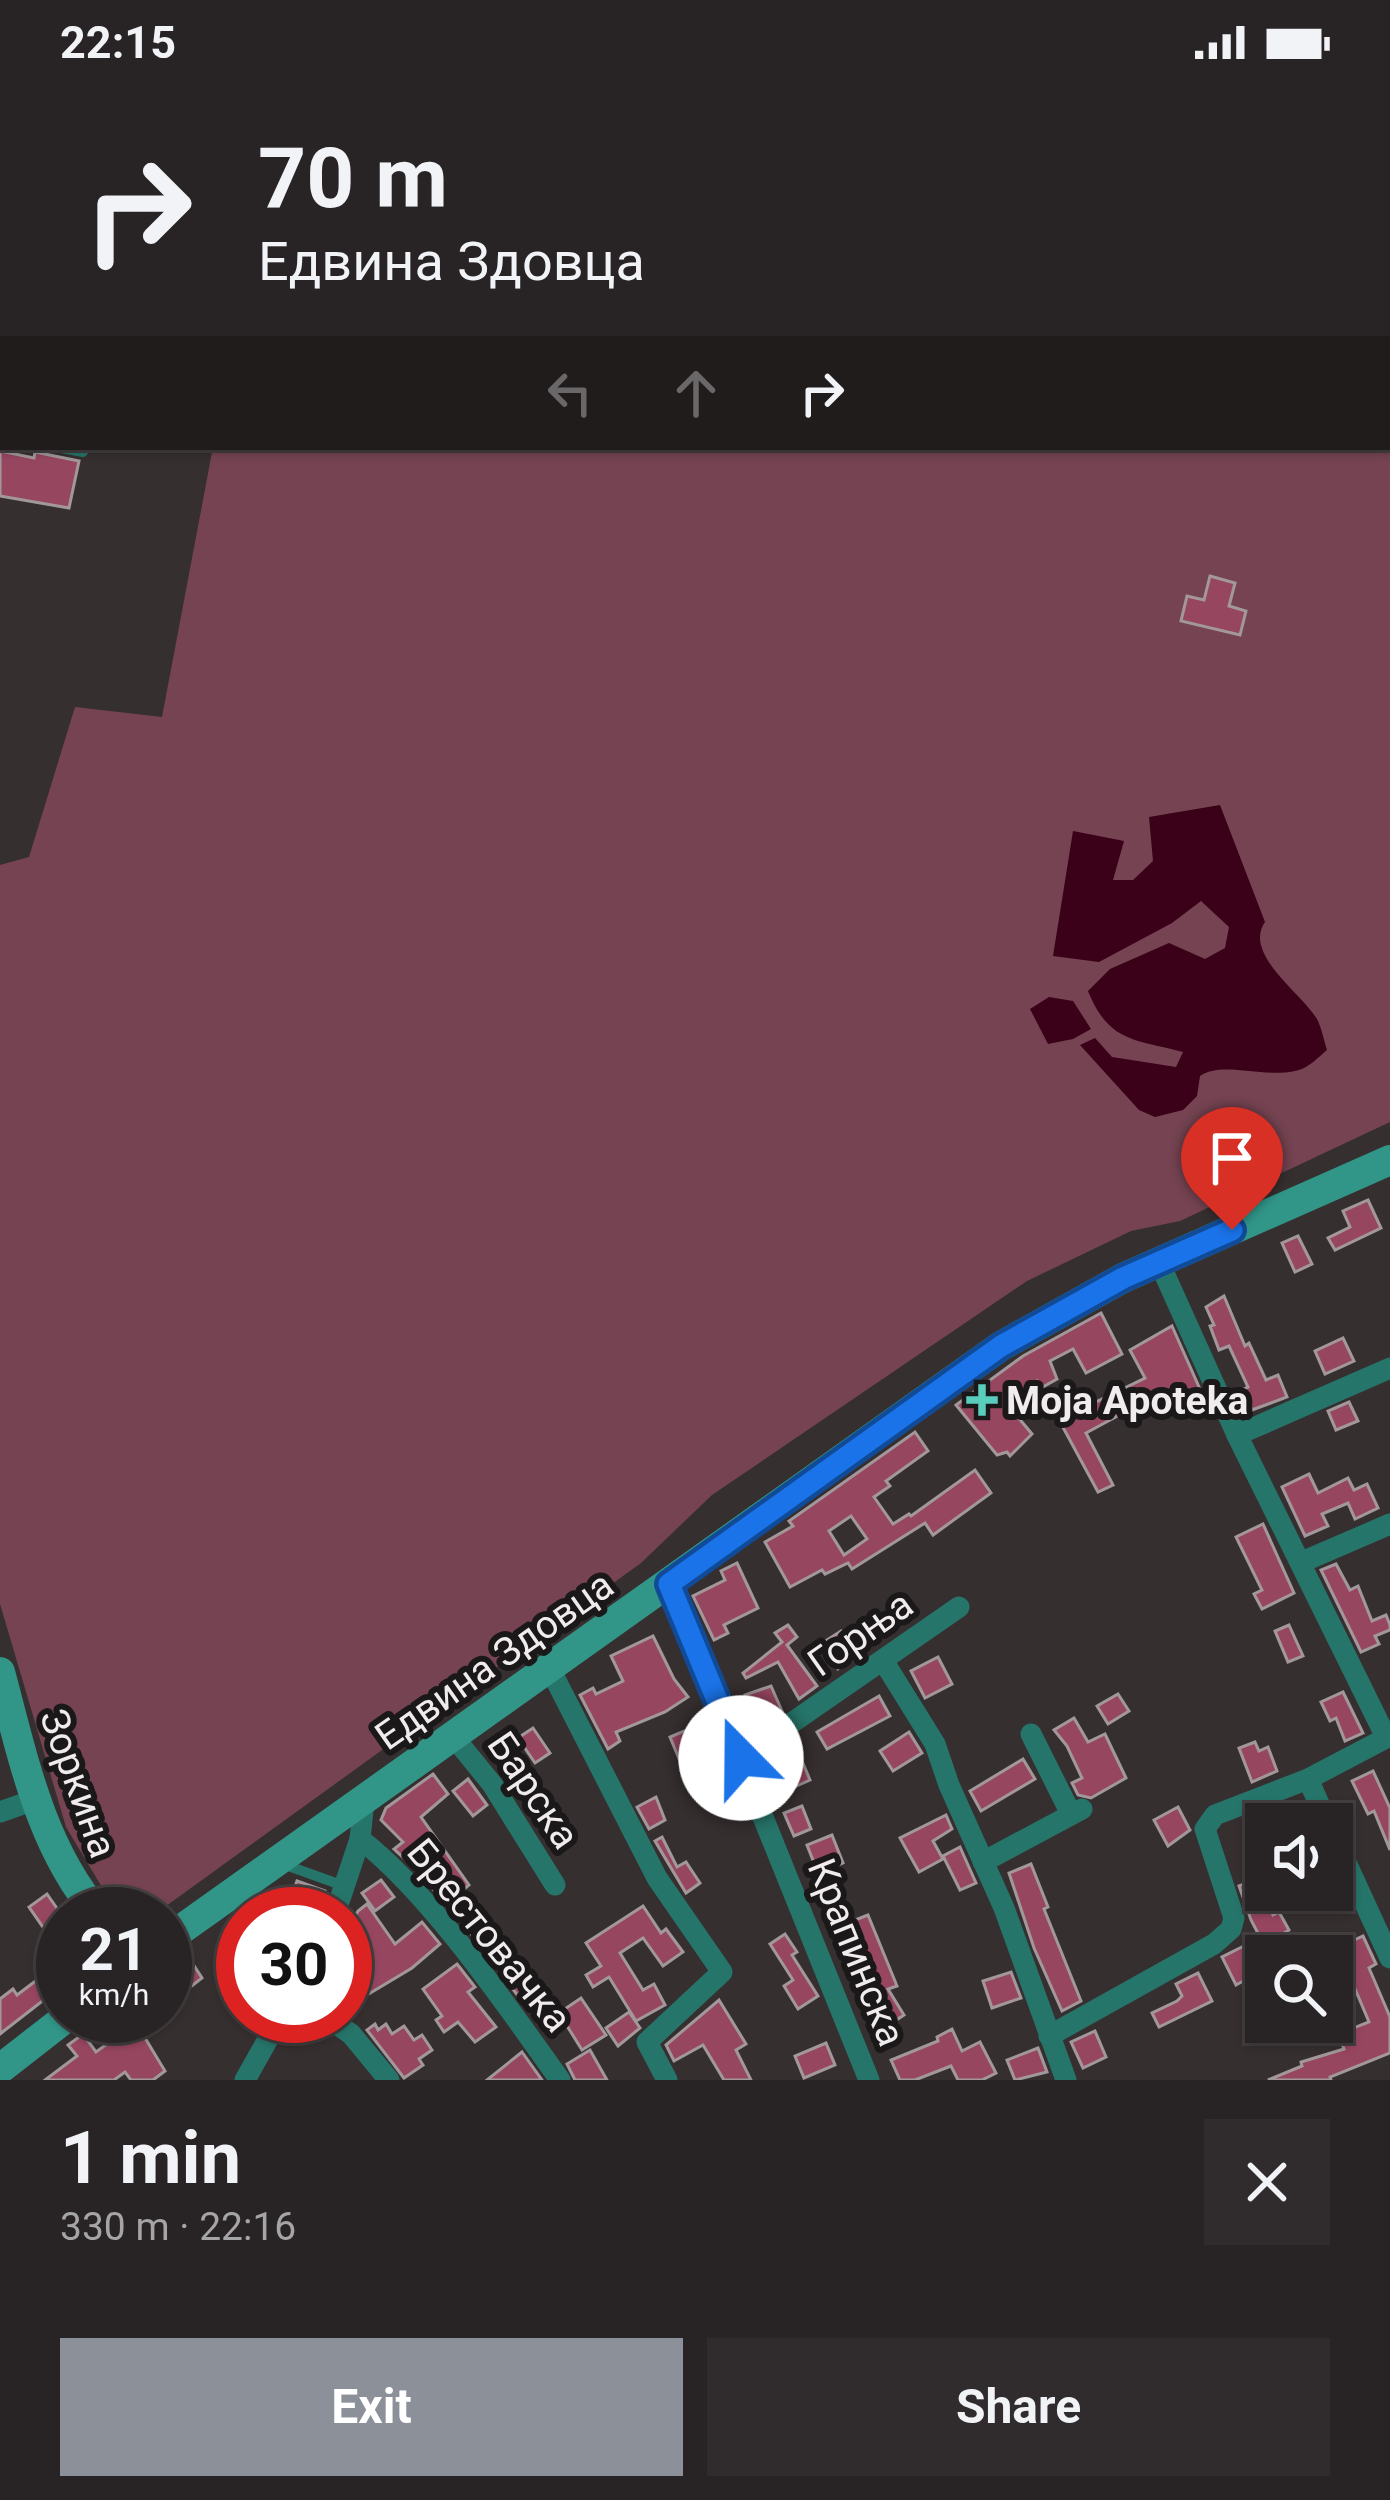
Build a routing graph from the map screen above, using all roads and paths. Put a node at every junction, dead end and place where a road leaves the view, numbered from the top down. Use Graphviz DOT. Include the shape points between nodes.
graph roads {
  1 [pos="72,450"];
  2 [pos="83,452"];
  3 [pos="1390,1160"];
  4 [pos="1159,1262"];
  5 [pos="1390,1368"];
  6 [pos="1238,1435"];
  7 [pos="1390,1524"];
  8 [pos="1302,1562"];
  9 [pos="669,1584"];
  10 [pos="959,1607"];
  11 [pos="884,1662"];
  12 [pos="549,1667"];
  13 [pos="0,1672"];
  14 [pos="1031,1734"];
  15 [pos="452,1736"];
  16 [pos="1388,1736"];
  17 [pos="741,1758"];
  18 [pos="1308,1779"];
  19 [pos="34,1800"];
  20 [pos="364,1801"];
  21 [pos="1319,1803"];
  22 [pos="0,1812"];
  23 [pos="360,1839"];
  24 [pos="983,1862"];
  25 [pos="270,1864"];
  26 [pos="1353,1878"];
  27 [pos="555,1885"];
  28 [pos="344,1886"];
  29 [pos="76,1887"];
  30 [pos="192,1921"];
  31 [pos="1390,1958"];
  32 [pos="1049,2036"];
  33 [pos="36,2041"];
  34 [pos="265,2043"];
  35 [pos="358,2043"];
  36 [pos="0,2069"];
  37 [pos="245,2080"];
  38 [pos="389,2080"];
  39 [pos="560,2080"];
  40 [pos="668,2080"];
  41 [pos="869,2080"];
  42 [pos="1066,2080"];
  1 -- 2 [label="lane"];
  3 -- 4 [label="main road, Едвина Здовца"];
  4 -- 6 [label="street"];
  4 -- 9 [label="main road, Едвина Здовца" via="1001,1346"];
  5 -- 6 [label="street"];
  6 -- 8 [label="street"];
  7 -- 8 [label="street"];
  8 -- 16 [label="street"];
  9 -- 12 [label="main road, Едвина Здовца"];
  9 -- 17 [label="street, Крапинска"];
  10 -- 11 [label="street, Горња"];
  11 -- 17 [label="street, Горња"];
  11 -- 24 [label="street" via="935,1744"];
  12 -- 15 [label="main road, Едвина Здовца"];
  12 -- 40 [label="street" via="658,1878 722,1972 647,2042"];
  13 -- 19 [label="main road, Зоркина"];
  14 -- 24 [label="street" via="1076,1810"];
  15 -- 20 [label="main road, Едвина Здовца"];
  15 -- 27 [label="street, Барска"];
  16 -- 18 [label="street"];
  17 -- 41 [label="street, Крапинска"];
  18 -- 21 [label="street"];
  18 -- 32 [label="street" via="1215,1815 1204,1829 1231,1929"];
  19 -- 22 [label="street"];
  19 -- 29 [label="main road, Зоркина"];
  20 -- 23 [label="street"];
  20 -- 25 [label="main road, Едвина Здовца"];
  23 -- 28 [label="street"];
  23 -- 39 [label="street, Брестовачка" via="444,1928"];
  24 -- 32 [label="street"];
  25 -- 28 [label="lane"];
  25 -- 30 [label="main road, Едвина Здовца"];
  26 -- 31 [label="street"];
  32 -- 42 [label="street"];
  33 -- 36 [label="main road"];
  34 -- 37 [label="street"];
  35 -- 38 [label="street"];
}
